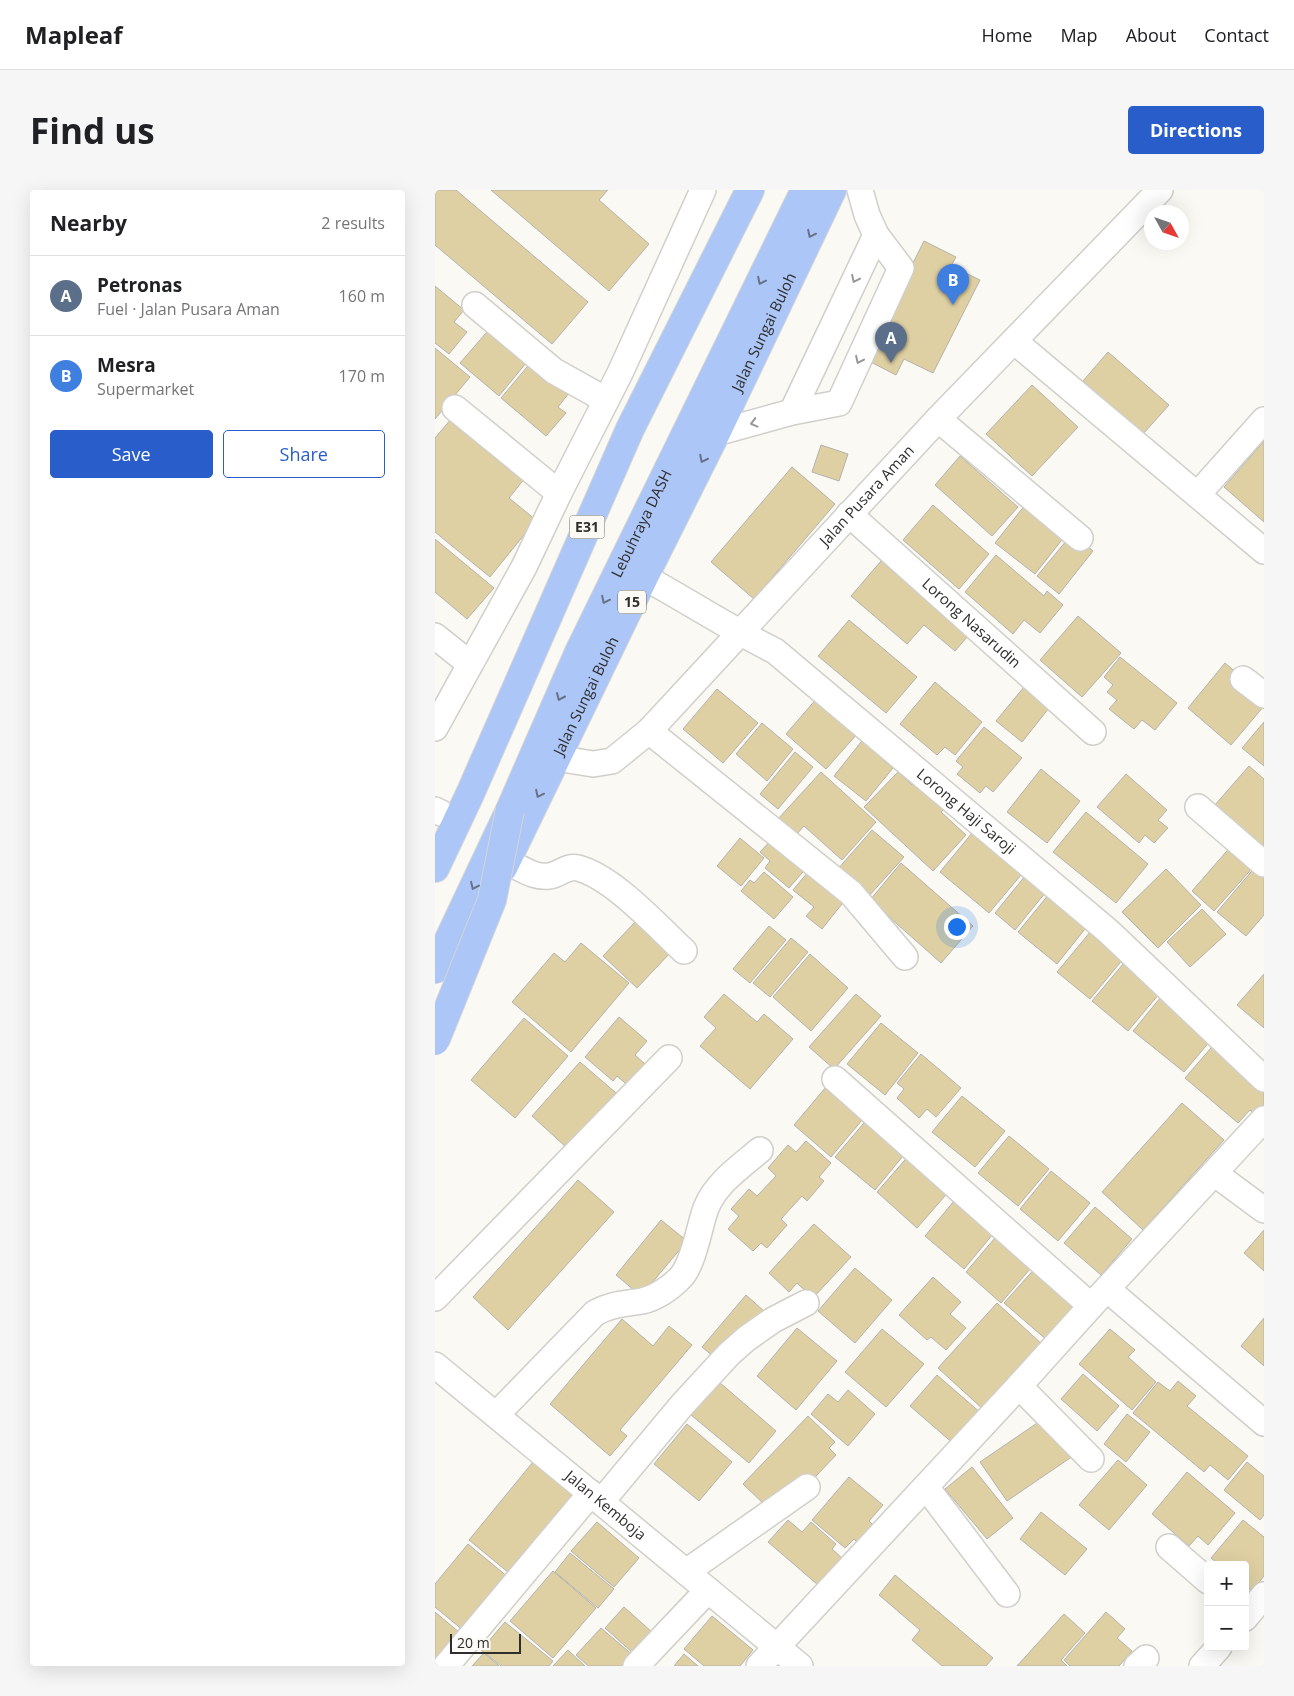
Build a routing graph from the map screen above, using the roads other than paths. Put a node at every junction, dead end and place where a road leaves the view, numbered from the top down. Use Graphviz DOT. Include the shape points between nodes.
graph roads {
  1 [pos="703,190"];
  2 [pos="732,190"];
  3 [pos="750,190"];
  4 [pos="805,190"];
  5 [pos="832,190"];
  6 [pos="860,190"];
  7 [pos="1160,190"];
  8 [pos="876,235"];
  9 [pos="475,305"];
  10 [pos="1014,341"];
  11 [pos="606,400"];
  12 [pos="455,408"];
  13 [pos="792,412"];
  14 [pos="937,418"];
  15 [pos="1264,420"];
  16 [pos="716,433"];
  17 [pos="559,492"];
  18 [pos="1198,494"];
  19 [pos="849,514"];
  20 [pos="1079,538"];
  21 [pos="1264,551"];
  22 [pos="644,576"];
  23 [pos="739,634"];
  24 [pos="435,636"];
  25 [pos="470,664"];
  26 [pos="1243,679"];
  27 [pos="1264,695"];
  28 [pos="435,728"];
  29 [pos="649,731"];
  30 [pos="1093,732"];
  31 [pos="556,758"];
  32 [pos="470,794"];
  33 [pos="1198,807"];
  34 [pos="510,810"];
  35 [pos="437,816"];
  36 [pos="435,848"];
  37 [pos="506,862"];
  38 [pos="1264,864"];
  39 [pos="435,868"];
  40 [pos="684,950"];
  41 [pos="905,957"];
  42 [pos="435,968"];
  43 [pos="435,1015"];
  44 [pos="435,1041"];
  45 [pos="669,1058"];
  46 [pos="1264,1078"];
  47 [pos="835,1079"];
  48 [pos="1264,1119"];
  49 [pos="761,1150"];
  50 [pos="1214,1173"];
  51 [pos="1264,1210"];
  52 [pos="435,1298"];
  53 [pos="1099,1298"];
  54 [pos="806,1303"];
  55 [pos="435,1365"];
  56 [pos="1019,1386"];
  57 [pos="496,1415"];
  58 [pos="1264,1423"];
  59 [pos="1091,1459"];
  60 [pos="926,1487"];
  61 [pos="807,1488"];
  62 [pos="596,1498"];
  63 [pos="1169,1547"];
  64 [pos="686,1572"];
  65 [pos="1204,1577"];
  66 [pos="708,1590"];
  67 [pos="1007,1594"];
  68 [pos="1264,1595"];
  69 [pos="1249,1612"];
  70 [pos="776,1646"];
  71 [pos="1215,1651"];
  72 [pos="446,1666"];
  73 [pos="636,1666"];
  74 [pos="759,1666"];
  75 [pos="800,1666"];
  76 [pos="1202,1666"];
  1 -- 11 [label="street"];
  2 -- 35 [label="highway" via="565,555"];
  3 -- 32 [label="highway, E31" via="630,429"];
  4 -- 34 [label="highway, Lebuhraya DASH, one-way" via="579,652"];
  5 -- 16 [label="highway, Jalan Sungai Buloh / 15, one-way"];
  6 -- 8 [label="street"];
  7 -- 10 [label="street, Jalan Pusara Aman"];
  8 -- 13 [label="street, one-way"];
  8 -- 13 [label="street, one-way" via="901,268 839,403"];
  9 -- 11 [label="street" via="554,371"];
  10 -- 14 [label="street, Jalan Pusara Aman"];
  10 -- 18 [label="street"];
  11 -- 17 [label="street"];
  12 -- 17 [label="street"];
  13 -- 16 [label="street, one-way"];
  14 -- 19 [label="street, Jalan Pusara Aman"];
  14 -- 20 [label="street"];
  15 -- 18 [label="street"];
  16 -- 22 [label="highway, Jalan Sungai Buloh / 15, one-way"];
  17 -- 25 [label="street" via="524,567"];
  18 -- 21 [label="street"];
  19 -- 23 [label="street, Jalan Pusara Aman"];
  19 -- 30 [label="street, Lorong Nasarudin"];
  22 -- 23 [label="street, Lorong Haji Saroji"];
  22 -- 31 [label="highway, Jalan Sungai Buloh / 15"];
  23 -- 29 [label="street, Jalan Pusara Aman"];
  23 -- 46 [label="street, Lorong Haji Saroji" via="775,651 1108,931"];
  24 -- 25 [label="street"];
  25 -- 28 [label="street"];
  26 -- 27 [label="street"];
  29 -- 31 [label="street, Jalan Pusara Aman" via="612,760 593,764"];
  29 -- 41 [label="street" via="851,893"];
  31 -- 37 [label="highway, Jalan Sungai Buloh / 15, one-way"];
  32 -- 36 [label="highway"];
  32 -- 39 [label="highway, E31"];
  33 -- 38 [label="street"];
  34 -- 42 [label="highway, Lebuhraya DASH, one-way, bridge"];
  34 -- 44 [label="highway, bridge" via="493,900"];
  37 -- 40 [label="street" via="532,875 551,876 564,869 577,868 594,875 615,888"];
  37 -- 43 [label="highway, Jalan Sungai Buloh / 15"];
  45 -- 52 [label="street"];
  47 -- 53 [label="street"];
  48 -- 50 [label="street"];
  49 -- 57 [label="street" via="724,1180 713,1194 688,1268 681,1278 645,1300 607,1306 595,1313"];
  50 -- 51 [label="street"];
  50 -- 53 [label="street"];
  53 -- 56 [label="street"];
  53 -- 58 [label="street"];
  54 -- 62 [label="street" via="773,1320 729,1354"];
  55 -- 57 [label="street, Jalan Kemboja"];
  56 -- 59 [label="street"];
  56 -- 60 [label="street"];
  57 -- 62 [label="street, Jalan Kemboja"];
  60 -- 67 [label="street"];
  60 -- 70 [label="street"];
  61 -- 64 [label="street"];
  62 -- 64 [label="street, Jalan Kemboja"];
  62 -- 72 [label="street"];
  63 -- 65 [label="street"];
  64 -- 66 [label="street, Jalan Kemboja"];
  66 -- 70 [label="street, Jalan Kemboja"];
  66 -- 73 [label="street"];
  68 -- 69 [label="street"];
  70 -- 74 [label="street"];
  70 -- 75 [label="street, Jalan Kemboja"];
  71 -- 76 [label="street"];
}
